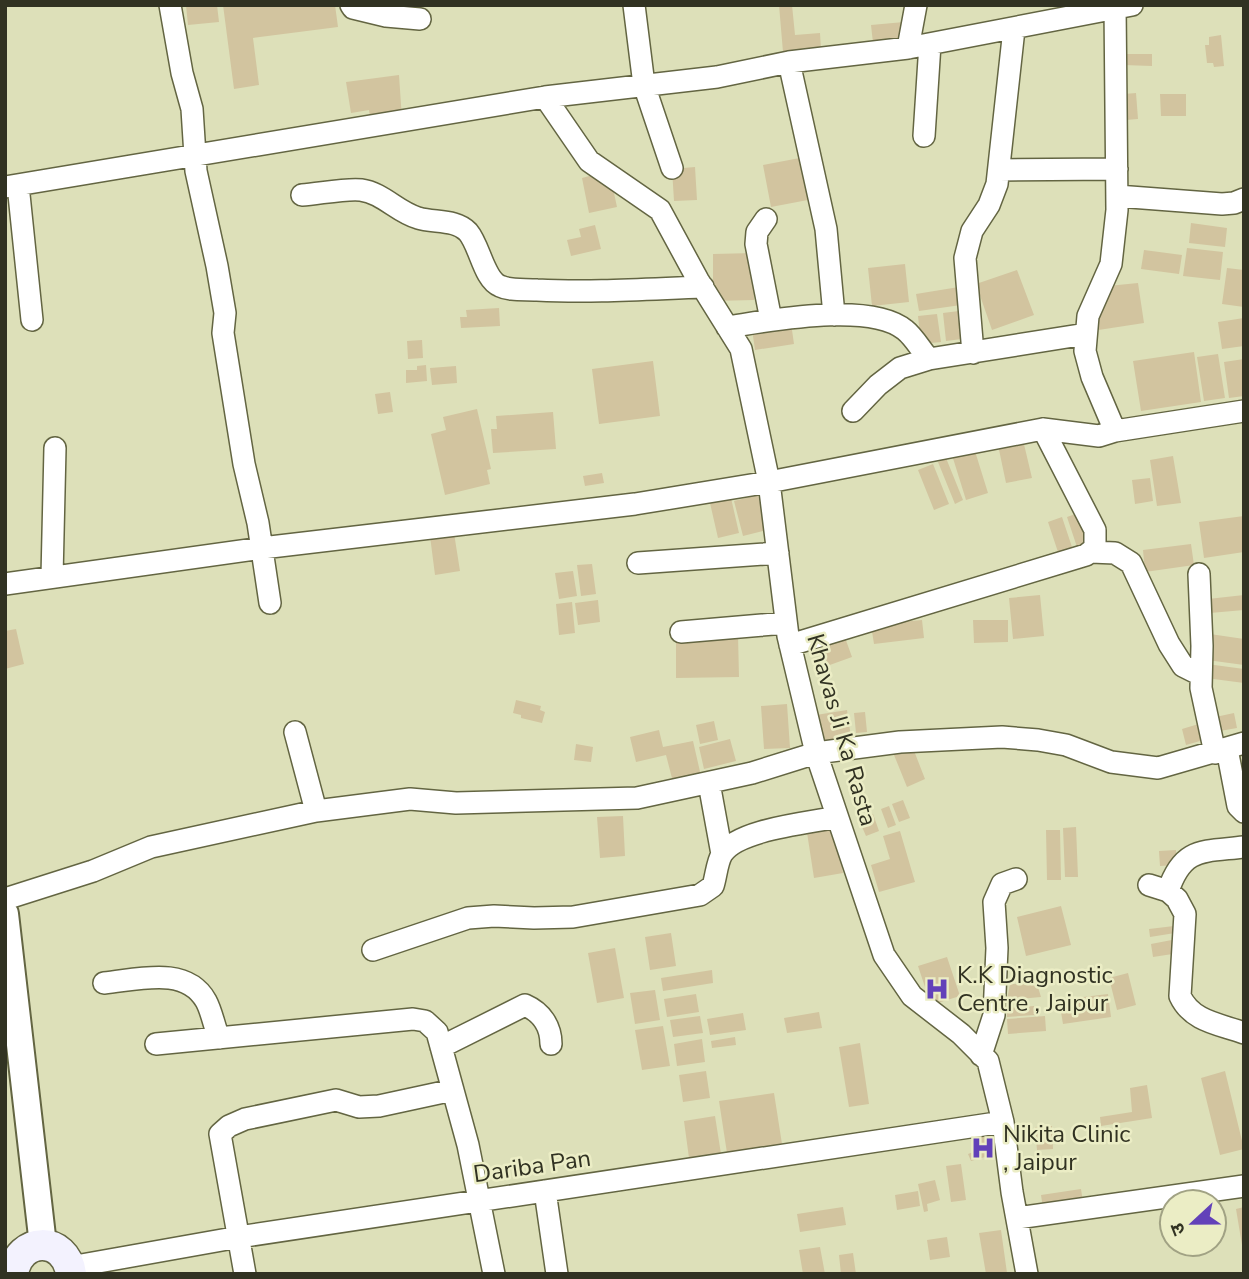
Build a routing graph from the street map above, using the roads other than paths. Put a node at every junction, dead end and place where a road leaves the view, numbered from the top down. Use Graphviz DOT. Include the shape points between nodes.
graph roads {
  1 [pos="170,5"];
  2 [pos="351,5"];
  3 [pos="634,5"];
  4 [pos="916,5"];
  5 [pos="1121,6"];
  6 [pos="420,19"];
  7 [pos="1014,29"];
  8 [pos="930,44"];
  9 [pos="908,48"];
  10 [pos="789,62"];
  11 [pos="644,85"];
  12 [pos="545,97"];
  13 [pos="924,135"];
  14 [pos="195,155"];
  15 [pos="672,168"];
  16 [pos="1117,169"];
  17 [pos="999,170"];
  18 [pos="12,186"];
  19 [pos="302,195"];
  20 [pos="1117,196"];
  21 [pos="1244,199"];
  22 [pos="765,219"];
  23 [pos="703,287"];
  24 [pos="834,315"];
  25 [pos="32,320"];
  26 [pos="771,320"];
  27 [pos="727,327"];
  28 [pos="1086,334"];
  29 [pos="973,353"];
  30 [pos="929,359"];
  31 [pos="853,411"];
  32 [pos="1244,411"];
  33 [pos="1043,429"];
  34 [pos="1115,431"];
  35 [pos="55,449"];
  36 [pos="769,482"];
  37 [pos="262,548"];
  38 [pos="1091,552"];
  39 [pos="778,553"];
  40 [pos="638,563"];
  41 [pos="1199,574"];
  42 [pos="52,577"];
  43 [pos="5,584"];
  44 [pos="270,603"];
  45 [pos="786,623"];
  46 [pos="681,632"];
  47 [pos="790,645"];
  48 [pos="1201,675"];
  49 [pos="295,732"];
  50 [pos="1229,748"];
  51 [pos="816,753"];
  52 [pos="709,783"];
  53 [pos="316,811"];
  54 [pos="1244,812"];
  55 [pos="837,817"];
  56 [pos="1244,847"];
  57 [pos="722,854"];
  58 [pos="1016,878"];
  59 [pos="5,900"];
  60 [pos="5,914"];
  61 [pos="373,950"];
  62 [pos="104,983"];
  63 [pos="9,996"];
  64 [pos="1244,1033"];
  65 [pos="219,1038"];
  66 [pos="156,1044"];
  67 [pos="551,1044"];
  68 [pos="442,1047"];
  69 [pos="981,1055"];
  70 [pos="453,1090"];
  71 [pos="1003,1122"];
  72 [pos="1244,1186"];
  73 [pos="545,1191"];
  74 [pos="481,1200"];
  75 [pos="1017,1218"];
  76 [pos="239,1237"];
  77 [pos="43,1245"];
  78 [pos="135,1265"];
  79 [pos="11,1270"];
  80 [pos="70,1270"];
  81 [pos="245,1274"];
  82 [pos="494,1274"];
  83 [pos="557,1274"];
  84 [pos="1027,1274"];
  1 -- 14 [label="street" via="192,109"];
  2 -- 6 [label="street" via="386,16"];
  3 -- 11 [label="street"];
  4 -- 9 [label="street"];
  5 -- 7 [label="street"];
  5 -- 16 [label="street"];
  7 -- 8 [label="street"];
  7 -- 17 [label="street"];
  8 -- 9 [label="street"];
  8 -- 13 [label="street"];
  9 -- 10 [label="street"];
  10 -- 11 [label="street"];
  10 -- 24 [label="street" via="826,229"];
  11 -- 12 [label="street"];
  11 -- 15 [label="street"];
  12 -- 14 [label="street"];
  12 -- 23 [label="street, Khavas Ji Ka Rasta" via="589,161 660,210"];
  14 -- 18 [label="street"];
  14 -- 37 [label="street" via="225,313 223,333 244,464"];
  16 -- 17 [label="street"];
  16 -- 20 [label="street"];
  17 -- 29 [label="street" via="965,258"];
  18 -- 25 [label="street"];
  19 -- 23 [label="street" via="357,189 372,192 418,219 465,229 476,242 494,284 503,288"];
  20 -- 21 [label="street" via="1222,204"];
  20 -- 28 [label="street" via="1111,264 1088,316"];
  22 -- 26 [label="street" via="756,244"];
  23 -- 27 [label="street, Khavas Ji Ka Rasta"];
  24 -- 26 [label="street"];
  24 -- 30 [label="street" via="887,321 904,329"];
  26 -- 27 [label="street"];
  27 -- 36 [label="street, Khavas Ji Ka Rasta" via="741,349"];
  28 -- 29 [label="street"];
  28 -- 34 [label="street" via="1092,377"];
  29 -- 30 [label="street"];
  30 -- 31 [label="street" via="900,369"];
  32 -- 34 [label="street"];
  33 -- 34 [label="street" via="1099,436"];
  33 -- 36 [label="street"];
  33 -- 38 [label="street" via="1095,530 1096,548"];
  35 -- 42 [label="street"];
  36 -- 37 [label="street" via="635,504"];
  36 -- 39 [label="street, Khavas Ji Ka Rasta"];
  37 -- 42 [label="street"];
  37 -- 44 [label="street"];
  38 -- 47 [label="street"];
  38 -- 48 [label="street" via="1115,553 1131,563 1176,655 1183,666"];
  39 -- 40 [label="street"];
  39 -- 45 [label="street, Khavas Ji Ka Rasta"];
  41 -- 48 [label="street"];
  42 -- 43 [label="street"];
  45 -- 46 [label="street"];
  45 -- 47 [label="street, Khavas Ji Ka Rasta"];
  47 -- 51 [label="street, Khavas Ji Ka Rasta"];
  48 -- 50 [label="street" via="1201,688"];
  49 -- 53 [label="street"];
  50 -- 51 [label="street" via="1158,768 1111,762 1066,746 1002,737 900,742"];
  50 -- 54 [label="street" via="1238,806"];
  51 -- 52 [label="street"];
  51 -- 55 [label="street, Khavas Ji Ka Rasta"];
  52 -- 53 [label="street" via="637,798 456,803 410,799"];
  52 -- 57 [label="street"];
  53 -- 59 [label="street" via="151,847"];
  55 -- 57 [label="street" via="751,835"];
  55 -- 69 [label="street, Khavas Ji Ka Rasta" via="884,955 912,996"];
  56 -- 64 [label="street" via="1194,855 1158,888 1177,899 1185,914 1180,996 1184,1006 1192,1014"];
  57 -- 61 [label="street" via="713,886 700,895 573,917 468,918"];
  58 -- 69 [label="street" via="1002,884 994,902 994,1015"];
  60 -- 63 [label="street"];
  62 -- 65 [label="street" via="169,977 188,982 205,1000"];
  63 -- 77 [label="street" via="31,1122"];
  65 -- 66 [label="street"];
  65 -- 68 [label="street" via="413,1018 437,1032"];
  67 -- 68 [label="street" via="543,1019 524,1005"];
  68 -- 70 [label="street"];
  69 -- 71 [label="street, Khavas Ji Ka Rasta" via="988,1061"];
  70 -- 74 [label="street"];
  70 -- 76 [label="street" via="379,1106 359,1107 336,1100 229,1126 220,1134"];
  71 -- 73 [label="street, Dariba Pan"];
  71 -- 75 [label="street, Khavas Ji Ka Rasta"];
  72 -- 75 [label="street"];
  73 -- 74 [label="street, Dariba Pan"];
  73 -- 83 [label="street"];
  74 -- 76 [label="street, Dariba Pan"];
  74 -- 82 [label="street"];
  75 -- 84 [label="street, Khavas Ji Ka Rasta"];
  76 -- 78 [label="street, Dariba Pan"];
  76 -- 81 [label="street"];
  77 -- 79 [label="main road" via="26,1249"];
  77 -- 80 [label="main road" via="60,1252"];
  78 -- 80 [label="street, Dariba Pan"];
}
